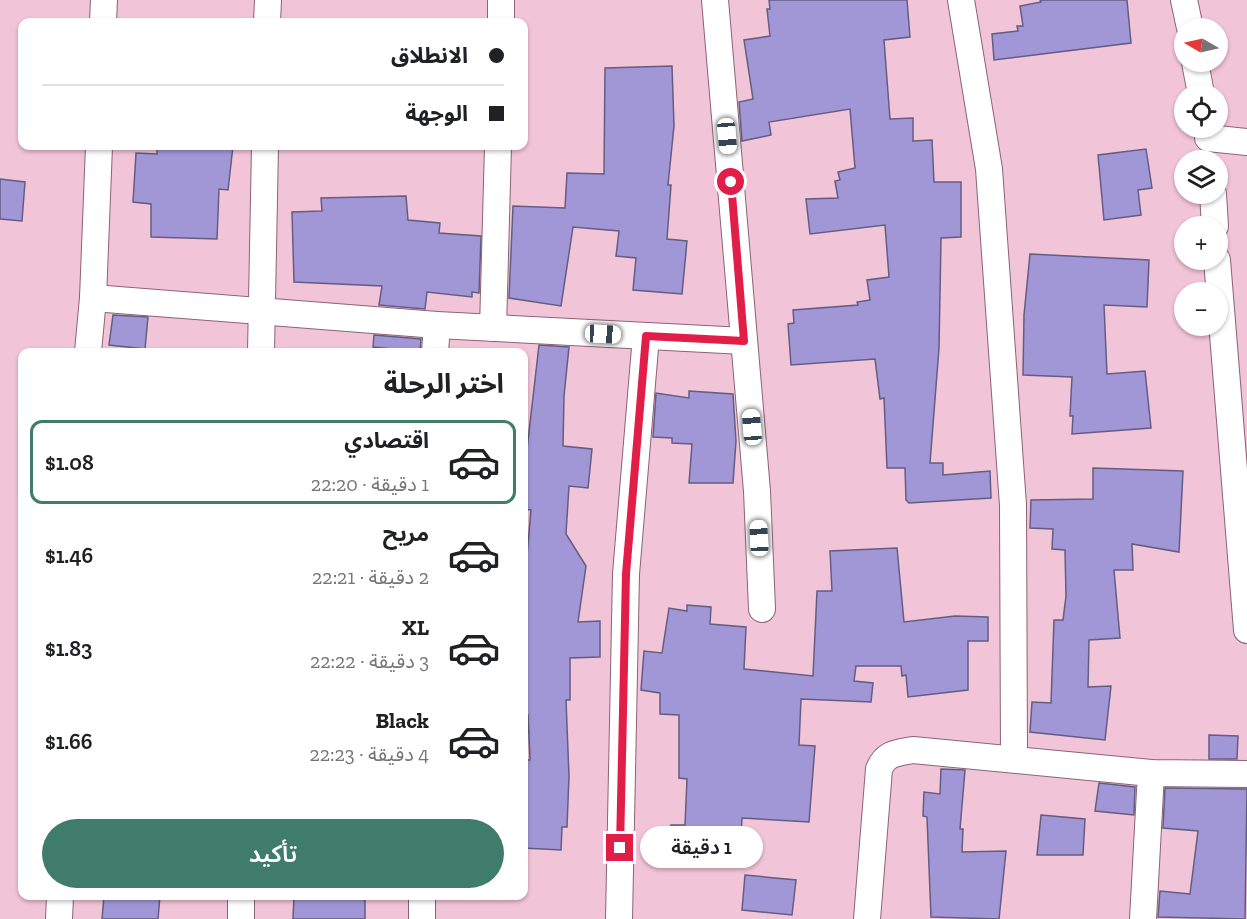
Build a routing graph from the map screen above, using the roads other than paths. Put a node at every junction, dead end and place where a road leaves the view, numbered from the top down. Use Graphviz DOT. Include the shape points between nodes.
graph roads {
  1 [pos="104,0"];
  2 [pos="268,0"];
  3 [pos="501,0"];
  4 [pos="715,0"];
  5 [pos="961,0"];
  6 [pos="1184,0"];
  7 [pos="103,18"];
  8 [pos="267,18"];
  9 [pos="501,18"];
  10 [pos="1188,18"];
  11 [pos="1208,142"];
  12 [pos="1247,142"];
  13 [pos="99,150"];
  14 [pos="265,150"];
  15 [pos="498,150"];
  16 [pos="1218,270"];
  17 [pos="93,298"];
  18 [pos="263,313"];
  19 [pos="437,325"];
  20 [pos="493,328"];
  21 [pos="646,336"];
  22 [pos="744,341"];
  23 [pos="88,348"];
  24 [pos="261,348"];
  25 [pos="435,348"];
  26 [pos="762,609"];
  27 [pos="1247,630"];
  28 [pos="1014,758"];
  29 [pos="1151,773"];
  30 [pos="1247,774"];
  31 [pos="60,900"];
  32 [pos="241,900"];
  33 [pos="422,900"];
  34 [pos="59,919"];
  35 [pos="241,919"];
  36 [pos="422,919"];
  37 [pos="619,919"];
  38 [pos="867,919"];
  39 [pos="1143,919"];
  1 -- 7 [label="street"];
  2 -- 8 [label="street"];
  3 -- 9 [label="street"];
  4 -- 22 [label="street"];
  5 -- 28 [label="street" via="989,169 1012,493"];
  6 -- 10 [label="street"];
  11 -- 12 [label="street"];
  13 -- 17 [label="street"];
  14 -- 18 [label="street"];
  15 -- 20 [label="street"];
  16 -- 27 [label="street"];
  17 -- 18 [label="street"];
  17 -- 23 [label="street"];
  18 -- 19 [label="street"];
  18 -- 24 [label="street"];
  19 -- 20 [label="street"];
  19 -- 25 [label="street"];
  20 -- 21 [label="street"];
  21 -- 22 [label="street"];
  21 -- 37 [label="street" via="626,574"];
  22 -- 26 [label="street"];
  28 -- 29 [label="street"];
  28 -- 38 [label="street" via="913,750 892,753 884,759 879,769"];
  29 -- 30 [label="street"];
  29 -- 39 [label="street"];
  31 -- 34 [label="street"];
  32 -- 35 [label="street"];
  33 -- 36 [label="street"];
}
